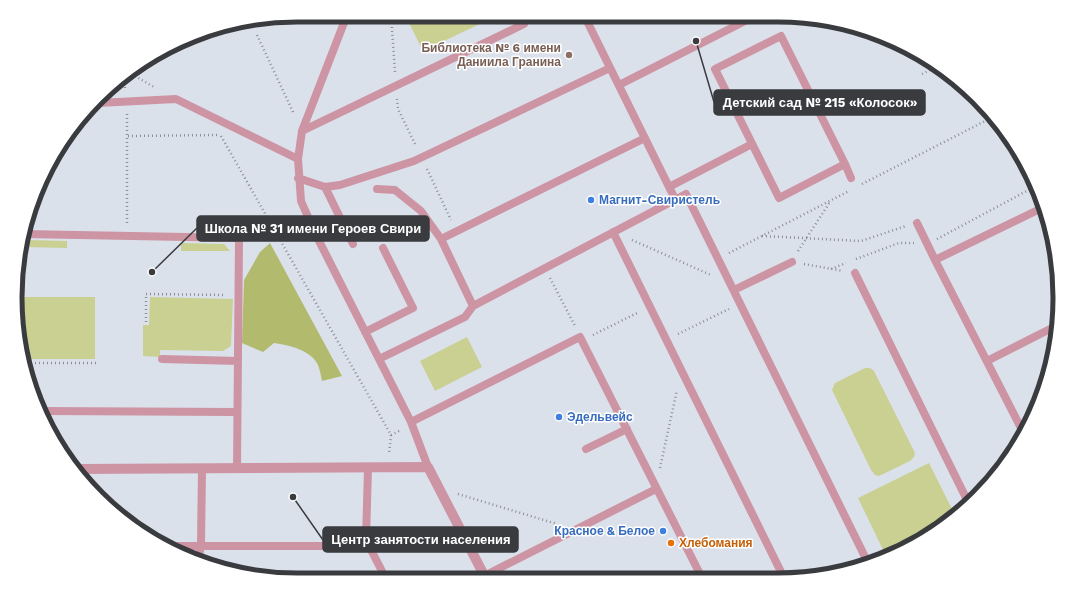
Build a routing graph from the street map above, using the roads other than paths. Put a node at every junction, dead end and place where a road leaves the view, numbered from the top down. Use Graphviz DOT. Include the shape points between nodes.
graph roads {
  1 [pos="343,22"];
  2 [pos="587,22"];
  3 [pos="743,22"];
  4 [pos="524,24"];
  5 [pos="610,68"];
  6 [pos="619,85"];
  7 [pos="104,102"];
  8 [pos="302,131"];
  9 [pos="645,138"];
  10 [pos="752,144"];
  11 [pos="298,159"];
  12 [pos="845,164"];
  13 [pos="298,178"];
  14 [pos="851,178"];
  15 [pos="325,187"];
  16 [pos="669,187"];
  17 [pos="377,189"];
  18 [pos="675,199"];
  19 [pos="1038,210"];
  20 [pos="917,223"];
  21 [pos="613,232"];
  22 [pos="29,234"];
  23 [pos="441,239"];
  24 [pos="353,244"];
  25 [pos="383,248"];
  26 [pos="935,260"];
  27 [pos="792,262"];
  28 [pos="855,273"];
  29 [pos="732,287"];
  30 [pos="473,306"];
  31 [pos="1051,328"];
  32 [pos="365,332"];
  33 [pos="162,359"];
  34 [pos="379,359"];
  35 [pos="238,361"];
  36 [pos="987,361"];
  37 [pos="47,411"];
  38 [pos="237,412"];
  39 [pos="411,422"];
  40 [pos="1020,427"];
  41 [pos="627,429"];
  42 [pos="586,449"];
  43 [pos="428,467"];
  44 [pos="202,468"];
  45 [pos="237,468"];
  46 [pos="368,468"];
  47 [pos="82,469"];
  48 [pos="656,488"];
  49 [pos="966,498"];
  50 [pos="201,545"];
  51 [pos="177,546"];
  52 [pos="344,546"];
  53 [pos="199,555"];
  54 [pos="866,558"];
  55 [pos="383,573"];
  56 [pos="482,573"];
  57 [pos="494,573"];
  58 [pos="699,573"];
  59 [pos="781,573"];
  1 -- 8 [label="lane"];
  2 -- 5 [label="lane"];
  3 -- 6 [label="lane"];
  4 -- 8 [label="lane"];
  5 -- 6 [label="lane"];
  5 -- 15 [label="lane" via="422,157"];
  6 -- 9 [label="lane"];
  7 -- 11 [label="lane" via="176,99"];
  8 -- 11 [label="lane"];
  9 -- 16 [label="lane"];
  9 -- 23 [label="lane"];
  10 -- 12 [label="lane" via="779,198"];
  10 -- 12 [label="lane" via="714,69 781,36"];
  10 -- 16 [label="lane"];
  11 -- 13 [label="lane"];
  12 -- 14 [label="lane"];
  13 -- 15 [label="lane"];
  13 -- 32 [label="lane" via="301,201"];
  15 -- 24 [label="lane"];
  16 -- 18 [label="lane"];
  17 -- 23 [label="lane" via="395,190 421,211"];
  18 -- 21 [label="lane"];
  18 -- 29 [label="lane" via="686,194"];
  19 -- 26 [label="lane"];
  20 -- 26 [label="lane"];
  21 -- 30 [label="lane"];
  21 -- 59 [label="lane"];
  22 -- 35 [label="lane" via="239,238"];
  23 -- 30 [label="lane"];
  25 -- 32 [label="lane" via="413,308"];
  26 -- 36 [label="lane"];
  27 -- 29 [label="lane"];
  28 -- 49 [label="lane"];
  29 -- 54 [label="lane"];
  30 -- 34 [label="lane" via="465,317"];
  31 -- 36 [label="lane"];
  32 -- 34 [label="lane"];
  33 -- 35 [label="lane"];
  34 -- 39 [label="lane"];
  35 -- 38 [label="lane"];
  36 -- 40 [label="lane"];
  37 -- 38 [label="lane"];
  38 -- 45 [label="lane"];
  39 -- 41 [label="lane" via="581,339"];
  39 -- 43 [label="lane"];
  41 -- 42 [label="lane"];
  41 -- 48 [label="lane"];
  43 -- 46 [label="street"];
  43 -- 56 [label="street"];
  44 -- 45 [label="street"];
  44 -- 47 [label="street"];
  44 -- 50 [label="lane"];
  45 -- 46 [label="street"];
  46 -- 55 [label="lane" via="366,540"];
  48 -- 57 [label="lane"];
  48 -- 58 [label="lane"];
  50 -- 51 [label="lane"];
  50 -- 52 [label="lane"];
  50 -- 53 [label="lane"];
}
